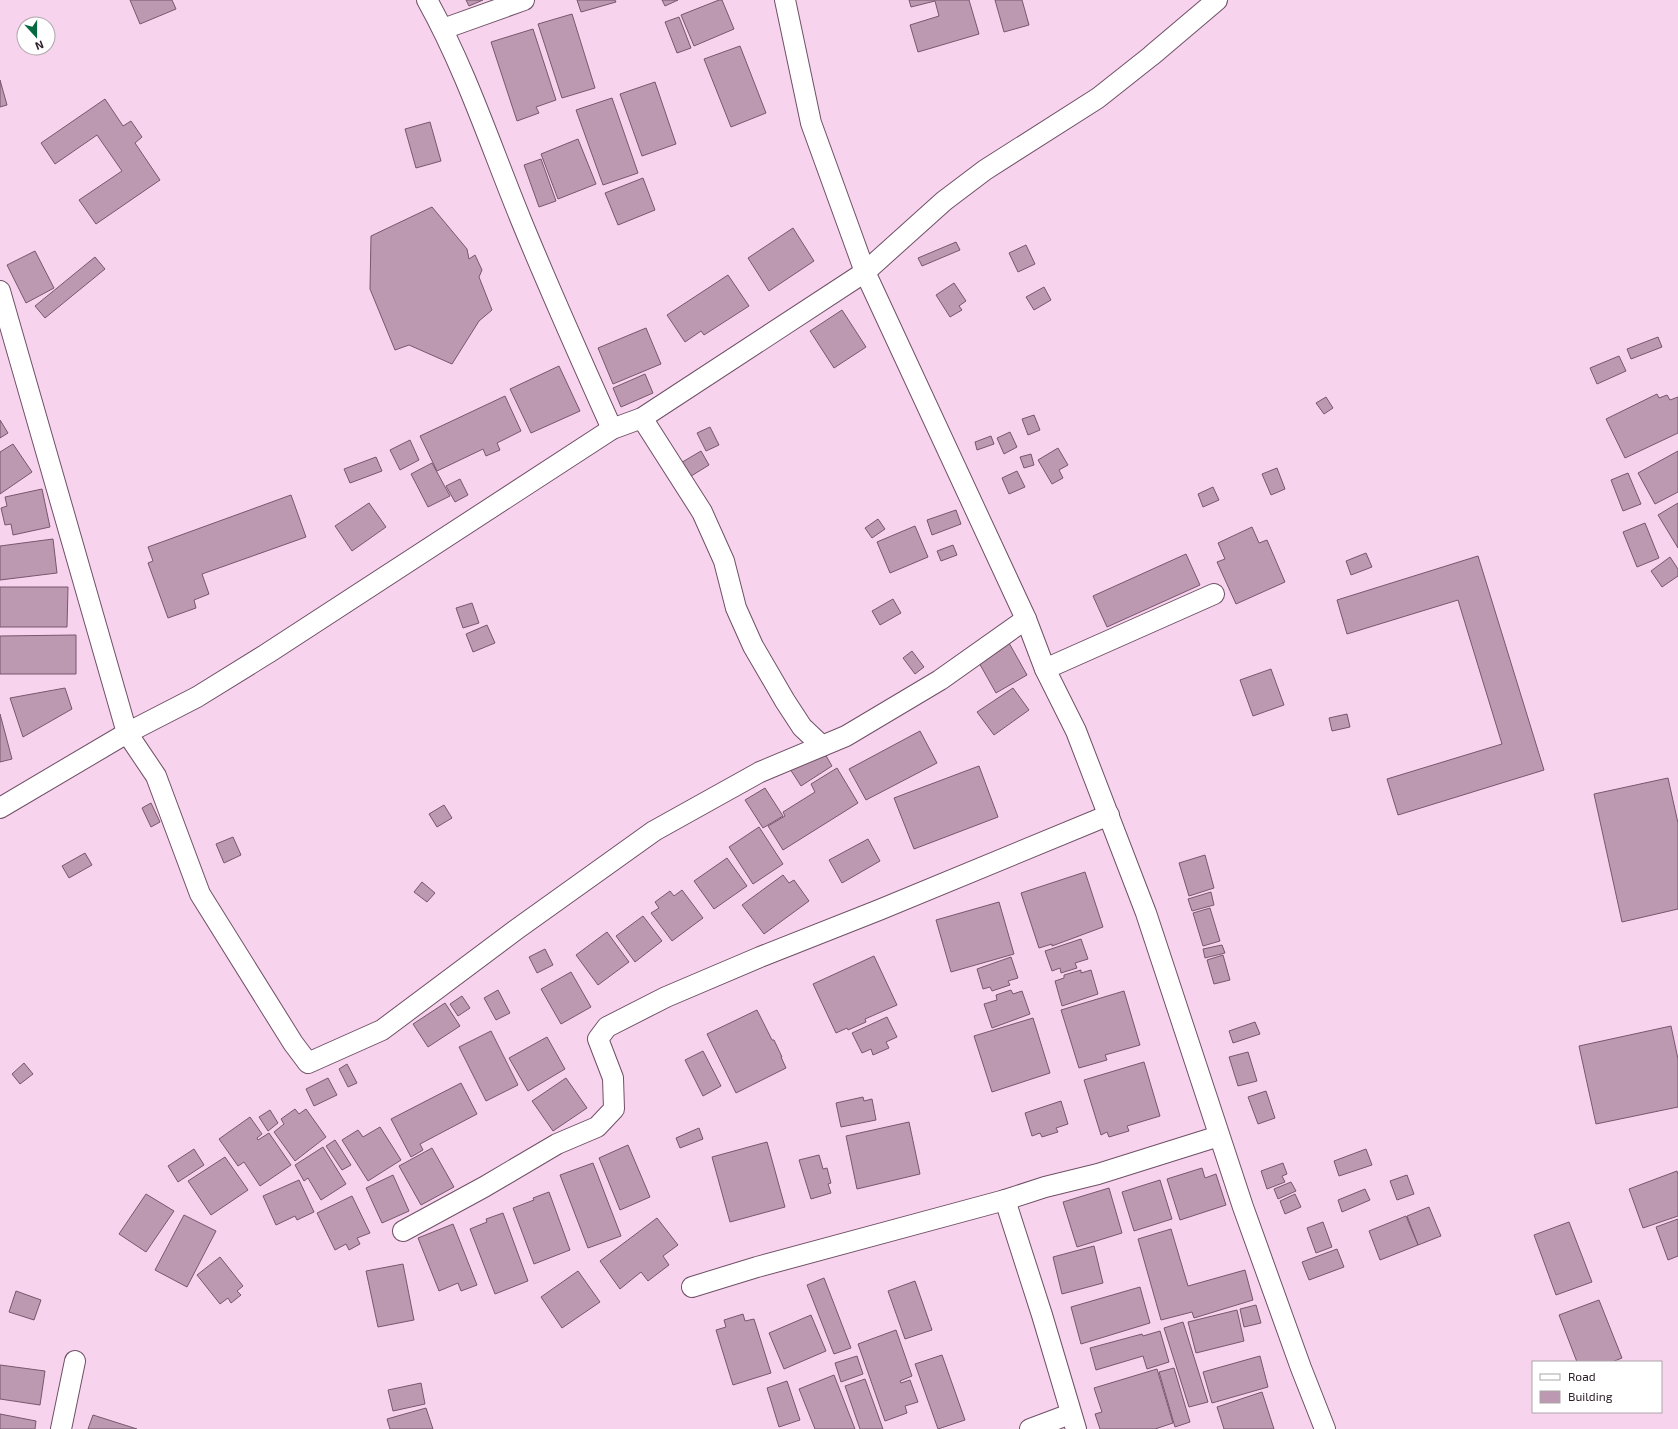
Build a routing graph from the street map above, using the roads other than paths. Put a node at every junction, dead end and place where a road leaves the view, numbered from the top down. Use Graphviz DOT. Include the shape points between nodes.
graph roads {
  1 [pos="427,0"];
  2 [pos="524,0"];
  3 [pos="784,0"];
  4 [pos="1217,0"];
  5 [pos="443,29"];
  6 [pos="866,272"];
  7 [pos="0,291"];
  8 [pos="642,418"];
  9 [pos="612,429"];
  10 [pos="1214,594"];
  11 [pos="1026,619"];
  12 [pos="1045,668"];
  13 [pos="127,733"];
  14 [pos="822,746"];
  15 [pos="0,808"];
  16 [pos="1109,815"];
  17 [pos="1219,1136"];
  18 [pos="1005,1200"];
  19 [pos="403,1231"];
  20 [pos="692,1287"];
  21 [pos="75,1360"];
  22 [pos="1073,1422"];
  23 [pos="61,1429"];
  24 [pos="1030,1429"];
  25 [pos="1325,1429"];
  1 -- 5 [label="street"];
  2 -- 5 [label="street"];
  3 -- 6 [label="street" via="811,123"];
  4 -- 6 [label="street" via="1098,98 985,170 944,201"];
  5 -- 9 [label="street" via="521,221"];
  6 -- 8 [label="street"];
  6 -- 11 [label="street"];
  7 -- 13 [label="street"];
  8 -- 9 [label="street"];
  8 -- 14 [label="street" via="702,512 724,561 736,608 753,646 802,727"];
  9 -- 13 [label="street" via="268,653 197,697"];
  10 -- 12 [label="street"];
  11 -- 12 [label="street"];
  11 -- 14 [label="street" via="940,680 846,736"];
  12 -- 16 [label="street" via="1076,731"];
  13 -- 14 [label="street" via="156,776 200,894 308,1063 382,1030 511,933 654,831 760,772"];
  13 -- 15 [label="street"];
  16 -- 17 [label="street" via="1146,914"];
  16 -- 19 [label="street" via="760,957 666,997 607,1027 598,1039 613,1078 614,1108 598,1127 557,1144"];
  17 -- 18 [label="street"];
  17 -- 25 [label="street"];
  18 -- 20 [label="street"];
  18 -- 22 [label="street"];
  21 -- 23 [label="street"];
  22 -- 24 [label="street"];
}
